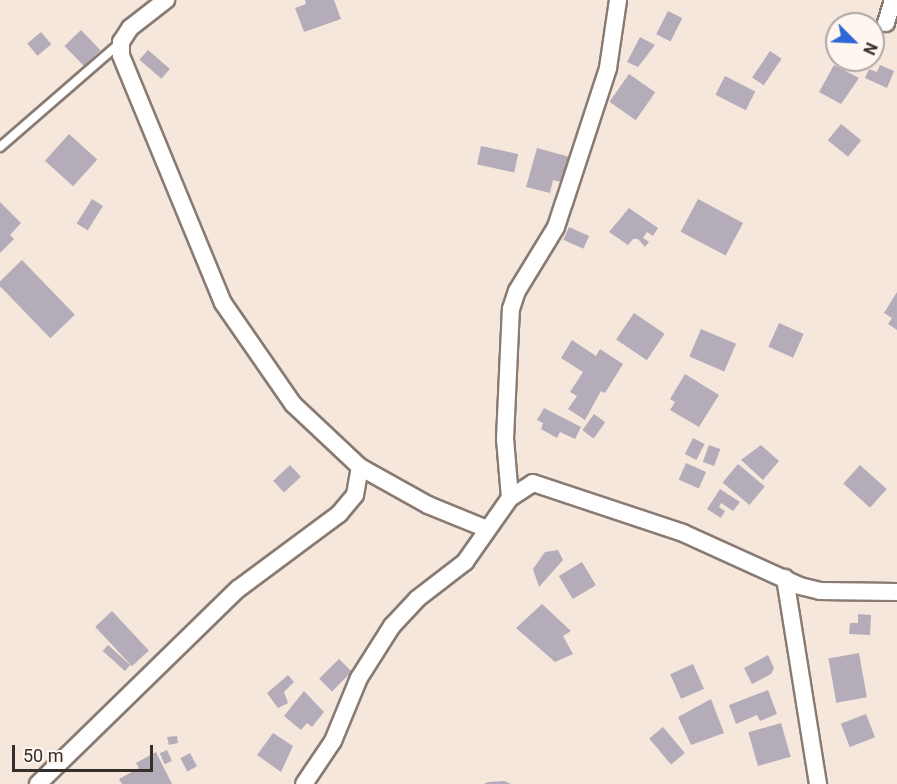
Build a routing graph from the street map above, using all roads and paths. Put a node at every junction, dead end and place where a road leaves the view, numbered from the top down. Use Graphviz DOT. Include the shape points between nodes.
graph roads {
  1 [pos="166,0"];
  2 [pos="618,0"];
  3 [pos="893,0"];
  4 [pos="886,23"];
  5 [pos="121,42"];
  6 [pos="0,147"];
  7 [pos="360,467"];
  8 [pos="510,498"];
  9 [pos="487,529"];
  10 [pos="785,578"];
  11 [pos="893,589"];
  12 [pos="38,784"];
  13 [pos="304,784"];
  14 [pos="818,784"];
  1 -- 5 [label="street" via="130,28"];
  2 -- 8 [label="street" via="608,68 556,227 517,291 511,309 505,439"];
  3 -- 4 [label="street"];
  5 -- 6 [label="lane"];
  5 -- 7 [label="street" via="121,55 223,303 293,404"];
  7 -- 9 [label="street" via="428,505"];
  7 -- 12 [label="street" via="355,495 339,514 237,589"];
  8 -- 9 [label="street"];
  8 -- 10 [label="street" via="526,486 542,483 683,533"];
  9 -- 13 [label="street" via="465,562 417,599 373,652 333,741"];
  10 -- 11 [label="street" via="820,591"];
  10 -- 14 [label="street"];
}
